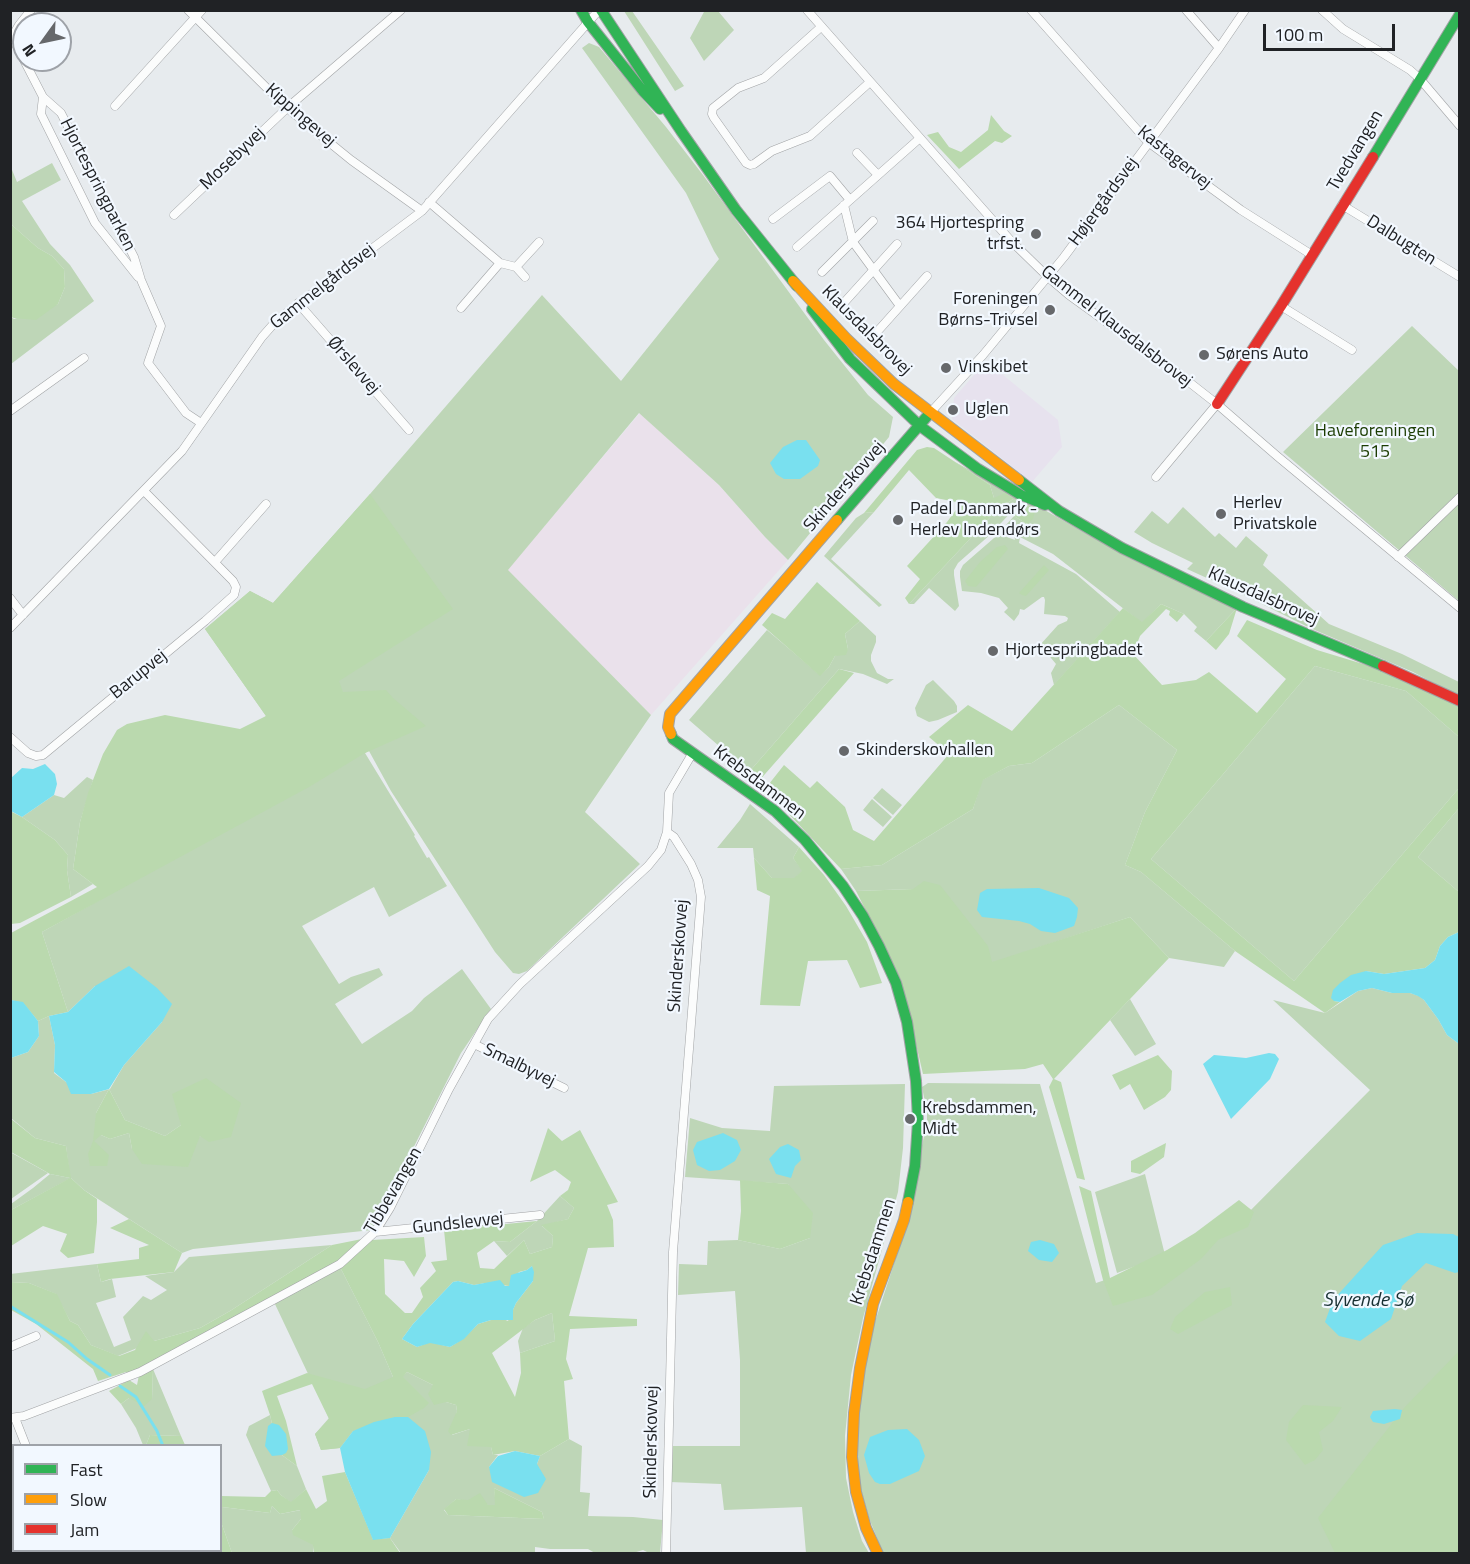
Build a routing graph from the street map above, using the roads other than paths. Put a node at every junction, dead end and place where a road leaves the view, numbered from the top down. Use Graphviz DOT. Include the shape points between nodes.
graph roads {
  1 [pos="31,10"];
  2 [pos="188,10"];
  3 [pos="202,10"];
  4 [pos="401,10"];
  5 [pos="581,10"];
  6 [pos="600,10"];
  7 [pos="807,10"];
  8 [pos="1031,10"];
  9 [pos="1186,10"];
  10 [pos="1245,10"];
  11 [pos="1322,10"];
  12 [pos="1335,10"];
  13 [pos="1460,14"];
  14 [pos="194,17"];
  15 [pos="1330,18"];
  16 [pos="588,22"];
  17 [pos="821,27"];
  18 [pos="1219,48"];
  19 [pos="1420,79"];
  20 [pos="870,82"];
  21 [pos="43,97"];
  22 [pos="115,106"];
  23 [pos="287,108"];
  24 [pos="1460,126"];
  25 [pos="681,131"];
  26 [pos="920,138"];
  27 [pos="1148,142"];
  28 [pos="857,153"];
  29 [pos="878,175"];
  30 [pos="429,202"];
  31 [pos="847,203"];
  32 [pos="1342,205"];
  33 [pos="422,211"];
  34 [pos="174,215"];
  35 [pos="773,219"];
  36 [pos="873,221"];
  37 [pos="540,242"];
  38 [pos="853,242"];
  39 [pos="897,244"];
  40 [pos="797,247"];
  41 [pos="1312,255"];
  42 [pos="500,263"];
  43 [pos="516,267"];
  44 [pos="874,270"];
  45 [pos="822,272"];
  46 [pos="927,276"];
  47 [pos="525,277"];
  48 [pos="1048,277"];
  49 [pos="1460,277"];
  50 [pos="141,280"];
  51 [pos="793,281"];
  52 [pos="298,303"];
  53 [pos="842,306"];
  54 [pos="900,306"];
  55 [pos="1281,306"];
  56 [pos="461,308"];
  57 [pos="876,333"];
  58 [pos="1352,350"];
  59 [pos="84,358"];
  60 [pos="1217,404"];
  61 [pos="10,411"];
  62 [pos="930,413"];
  63 [pos="201,423"];
  64 [pos="920,426"];
  65 [pos="409,430"];
  66 [pos="1156,477"];
  67 [pos="144,490"];
  68 [pos="1460,497"];
  69 [pos="266,504"];
  70 [pos="1059,511"];
  71 [pos="1398,557"];
  72 [pos="215,562"];
  73 [pos="10,598"];
  74 [pos="1460,608"];
  75 [pos="23,615"];
  76 [pos="10,628"];
  77 [pos="1460,701"];
  78 [pos="10,736"];
  79 [pos="692,754"];
  80 [pos="667,832"];
  81 [pos="474,1044"];
  82 [pos="564,1088"];
  83 [pos="540,1215"];
  84 [pos="375,1233"];
  85 [pos="36,1336"];
  86 [pos="10,1347"];
  87 [pos="12,1418"];
  88 [pos="25,1444"];
  89 [pos="666,1554"];
  90 [pos="878,1554"];
  1 -- 21 [label="street, Hjortespringparken" via="12,37"];
  2 -- 14 [label="street, Kippingevej"];
  3 -- 14 [label="street"];
  4 -- 23 [label="street, Mosebyvej"];
  5 -- 16 [label="street, Klausdalsbrovej"];
  6 -- 16 [label="street, Gammelgårdsvej"];
  6 -- 25 [label="street, Klausdalsbrovej"];
  7 -- 17 [label="street, Gammel Klausdalsbrovej"];
  8 -- 27 [label="street, Kastagervej"];
  9 -- 18 [label="street"];
  10 -- 18 [label="street, Højergårdsvej"];
  11 -- 15 [label="street"];
  12 -- 15 [label="street"];
  13 -- 19 [label="street, Tvedvangen"];
  14 -- 22 [label="street"];
  14 -- 23 [label="street, Kippingevej"];
  15 -- 19 [label="street"];
  16 -- 25 [label="street, Klausdalsbrovej"];
  16 -- 30 [label="street, Gammelgårdsvej"];
  17 -- 20 [label="street, Gammel Klausdalsbrovej"];
  17 -- 20 [label="street" via="764,78 738,88 713,108 714,118 746,163 754,164 772,150 810,136"];
  18 -- 27 [label="street, Højergårdsvej"];
  19 -- 24 [label="street"];
  19 -- 32 [label="street, Tvedvangen"];
  20 -- 26 [label="street, Gammel Klausdalsbrovej"];
  21 -- 50 [label="street, Hjortespringparken" via="61,114 134,257"];
  21 -- 50 [label="street, Hjortespringparken" via="41,114 95,223"];
  23 -- 33 [label="street, Kippingevej"];
  23 -- 34 [label="street, Mosebyvej"];
  25 -- 51 [label="street, Klausdalsbrovej" via="736,210"];
  26 -- 29 [label="street"];
  26 -- 48 [label="street, Gammel Klausdalsbrovej"];
  27 -- 41 [label="street, Kastagervej" via="1241,210"];
  27 -- 48 [label="street, Højergårdsvej"];
  28 -- 29 [label="street"];
  29 -- 31 [label="street"];
  30 -- 33 [label="street, Gammelgårdsvej"];
  30 -- 42 [label="street"];
  31 -- 35 [label="street" via="830,177"];
  31 -- 38 [label="street"];
  31 -- 40 [label="street"];
  32 -- 41 [label="street, Tvedvangen"];
  32 -- 49 [label="street, Dalbugten"];
  33 -- 52 [label="street, Gammelgårdsvej"];
  36 -- 38 [label="street"];
  37 -- 43 [label="street"];
  38 -- 44 [label="street"];
  38 -- 45 [label="street"];
  39 -- 44 [label="street"];
  41 -- 55 [label="street, Tvedvangen"];
  42 -- 43 [label="street"];
  42 -- 56 [label="street"];
  43 -- 47 [label="street"];
  44 -- 53 [label="street"];
  44 -- 54 [label="street"];
  46 -- 54 [label="street"];
  48 -- 60 [label="street, Gammel Klausdalsbrovej"];
  48 -- 62 [label="street, Skinderskovvej"];
  50 -- 63 [label="street, Hjortespringparken" via="161,326 148,363 186,413"];
  51 -- 62 [label="street, Klausdalsbrovej" via="854,346"];
  51 -- 64 [label="street, Klausdalsbrovej" via="850,359"];
  52 -- 63 [label="street, Gammelgårdsvej" via="262,337"];
  52 -- 65 [label="street, Ørslevvej"];
  54 -- 57 [label="street"];
  55 -- 58 [label="street"];
  55 -- 60 [label="street, Tvedvangen"];
  59 -- 61 [label="street"];
  60 -- 66 [label="street"];
  60 -- 71 [label="street, Gammel Klausdalsbrovej"];
  62 -- 64 [label="street, Skinderskovvej"];
  62 -- 70 [label="street, Klausdalsbrovej"];
  63 -- 67 [label="street, Gammelgårdsvej" via="182,451"];
  64 -- 70 [label="street, Klausdalsbrovej" via="978,469 1021,495"];
  64 -- 79 [label="street, Skinderskovvej" via="670,714 670,734"];
  67 -- 72 [label="street, Barupvej"];
  67 -- 75 [label="street, Gammelgårdsvej"];
  68 -- 71 [label="street"];
  69 -- 72 [label="street"];
  70 -- 77 [label="street, Klausdalsbrovej" via="1193,584"];
  71 -- 74 [label="street, Gammel Klausdalsbrovej"];
  72 -- 78 [label="street, Barupvej" via="236,587 234,595 205,621 43,755 28,753"];
  73 -- 75 [label="street"];
  75 -- 76 [label="street, Gammelgårdsvej"];
  79 -- 80 [label="street" via="669,794"];
  79 -- 90 [label="street, Krebsdammen" via="775,811 826,864 879,946 896,983 907,1022 916,1081 915,1166 904,1220 873,1304 854,1413 852,1456 856,1492"];
  80 -- 81 [label="street, Tibbevangen" via="661,850 648,866 520,984 488,1019"];
  80 -- 89 [label="street, Skinderskovvej" via="691,864 701,897 673,1252"];
  81 -- 82 [label="street, Smalbyvej"];
  81 -- 84 [label="street, Tibbevangen"];
  83 -- 84 [label="street, Gundslevvej"];
  84 -- 87 [label="street, Tibbevangen" via="340,1264 140,1372"];
  85 -- 86 [label="street"];
  87 -- 88 [label="street"];
}
